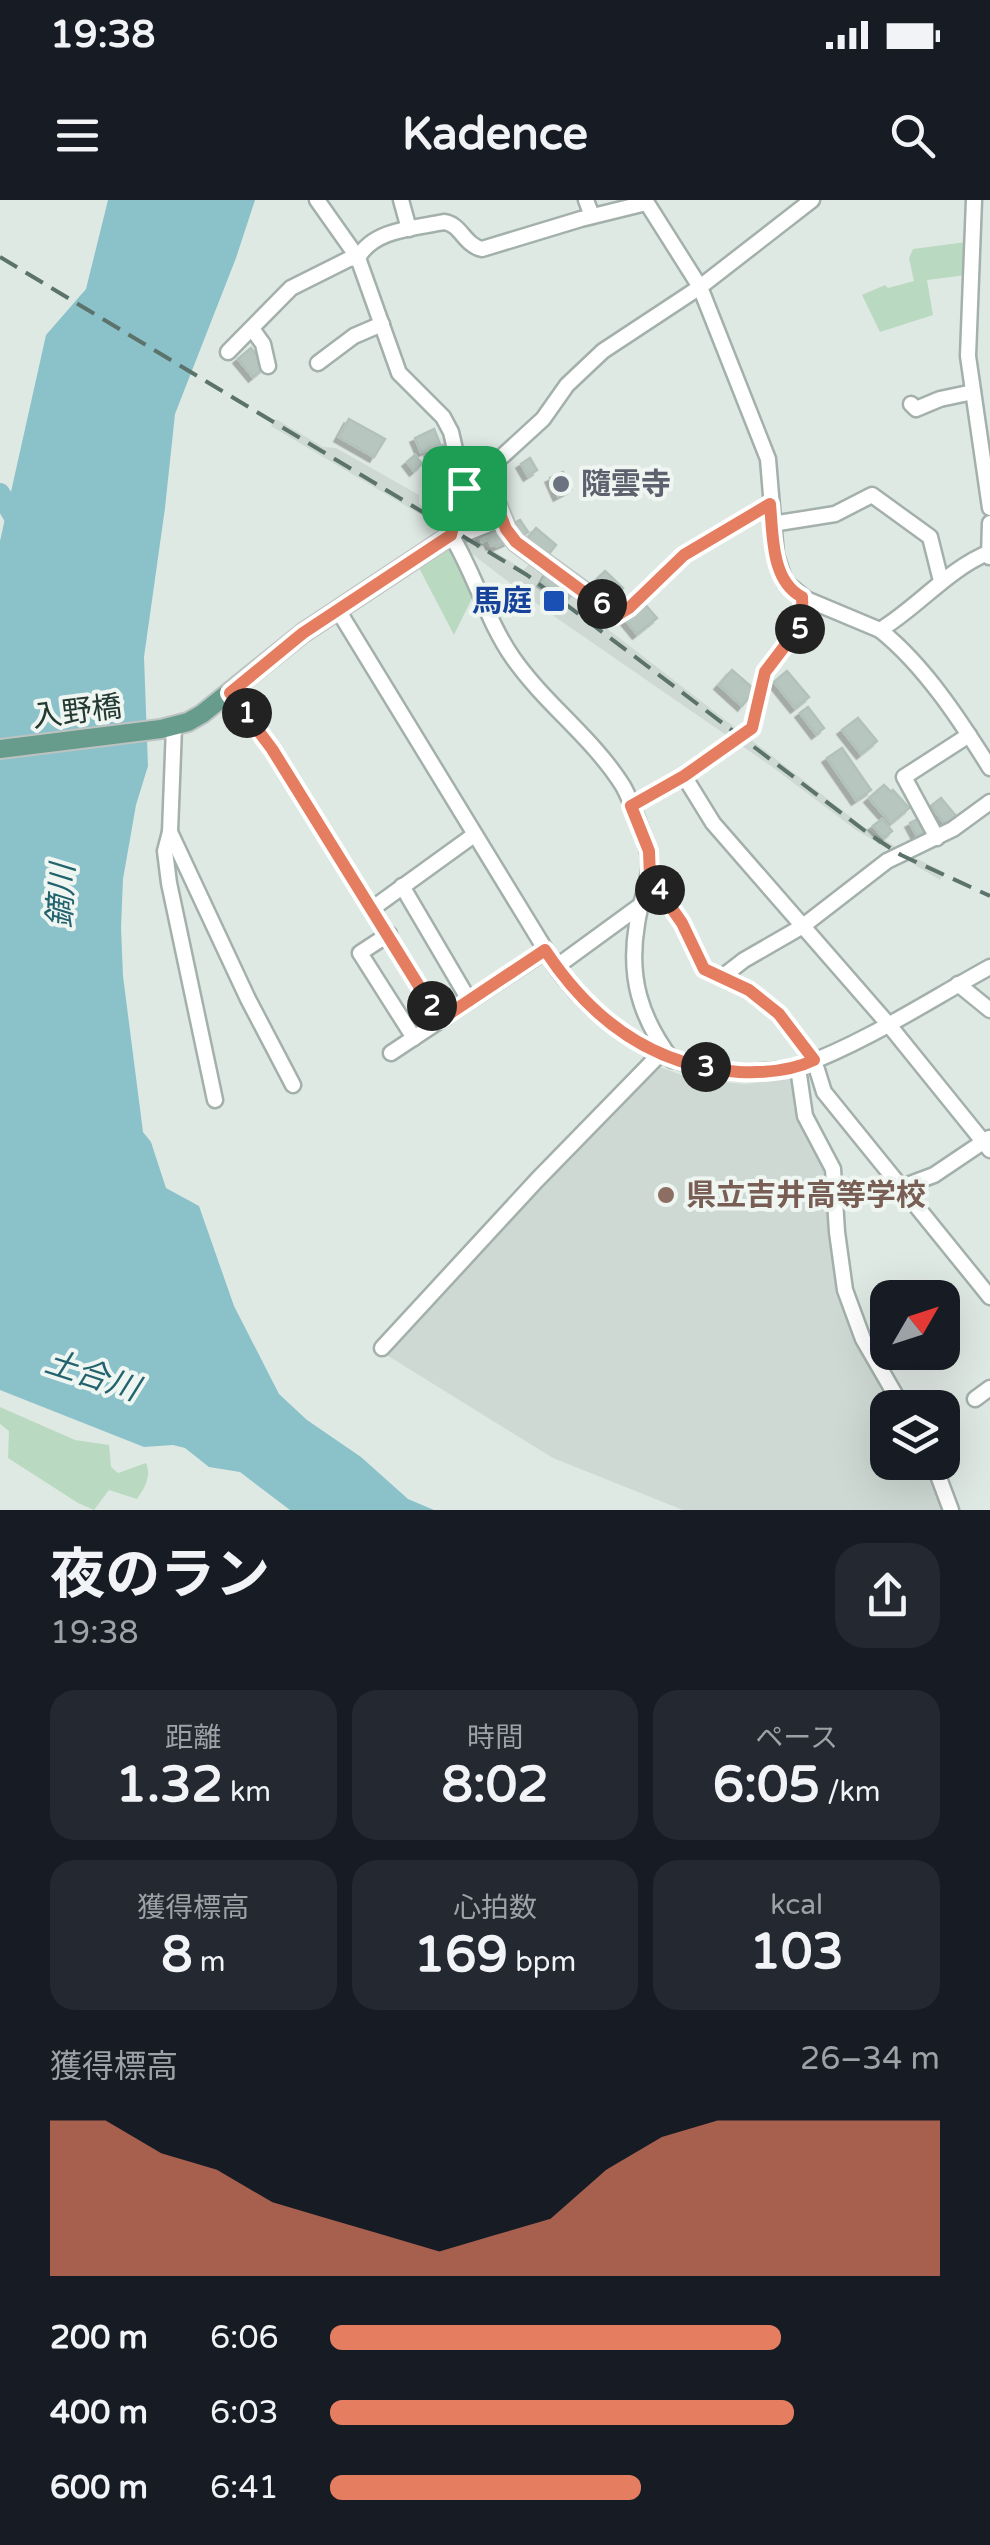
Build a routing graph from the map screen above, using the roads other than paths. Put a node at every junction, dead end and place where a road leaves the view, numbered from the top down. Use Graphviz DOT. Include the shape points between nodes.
graph roads {
  1 [pos="317,200"];
  2 [pos="401,200"];
  3 [pos="586,200"];
  4 [pos="812,200"];
  5 [pos="974,200"];
  6 [pos="646,201"];
  7 [pos="592,216"];
  8 [pos="409,229"];
  9 [pos="358,258"];
  10 [pos="700,287"];
  11 [pos="382,324"];
  12 [pos="253,330"];
  13 [pos="228,352"];
  14 [pos="318,363"];
  15 [pos="268,366"];
  16 [pos="973,392"];
  17 [pos="911,404"];
  18 [pos="984,424"];
  19 [pos="484,473"];
  20 [pos="464,488"];
  21 [pos="770,504"];
  22 [pos="990,508"];
  23 [pos="502,519"];
  24 [pos="990,523"];
  25 [pos="772,524"];
  26 [pos="459,534"];
  27 [pos="989,555"];
  28 [pos="941,581"];
  29 [pos="802,597"];
  30 [pos="338,610"];
  31 [pos="616,616"];
  32 [pos="880,630"];
  33 [pos="230,693"];
  34 [pos="168,728"];
  35 [pos="969,734"];
  36 [pos="0,749"];
  37 [pos="990,768"];
  38 [pos="684,776"];
  39 [pos="990,802"];
  40 [pos="631,806"];
  41 [pos="170,832"];
  42 [pos="474,836"];
  43 [pos="936,838"];
  44 [pos="650,877"];
  45 [pos="402,886"];
  46 [pos="642,904"];
  47 [pos="373,908"];
  48 [pos="803,926"];
  49 [pos="388,934"];
  50 [pos="545,950"];
  51 [pos="556,967"];
  52 [pos="990,967"];
  53 [pos="722,977"];
  54 [pos="958,984"];
  55 [pos="469,1000"];
  56 [pos="990,1010"];
  57 [pos="440,1020"];
  58 [pos="889,1025"];
  59 [pos="414,1038"];
  60 [pos="390,1053"];
  61 [pos="665,1058"];
  62 [pos="814,1060"];
  63 [pos="798,1068"];
  64 [pos="293,1085"];
  65 [pos="216,1100"];
  66 [pos="988,1143"];
  67 [pos="902,1187"];
  68 [pos="990,1297"];
  69 [pos="382,1348"];
  70 [pos="990,1388"];
  71 [pos="893,1390"];
  72 [pos="975,1399"];
  73 [pos="940,1480"];
  74 [pos="951,1510"];
  1 -- 9 [label="street"];
  2 -- 8 [label="street"];
  3 -- 7 [label="street"];
  4 -- 10 [label="street"];
  5 -- 16 [label="street" via="968,356"];
  6 -- 7 [label="street"];
  6 -- 10 [label="street"];
  7 -- 8 [label="street" via="482,250 451,223"];
  8 -- 9 [label="street" via="382,236"];
  9 -- 11 [label="street"];
  9 -- 12 [label="street" via="290,288"];
  10 -- 19 [label="street" via="584,367 542,419"];
  10 -- 21 [label="street" via="768,459"];
  11 -- 14 [label="street"];
  11 -- 20 [label="street" via="399,374 444,417"];
  12 -- 13 [label="street"];
  12 -- 15 [label="street"];
  16 -- 17 [label="street" via="916,409"];
  16 -- 18 [label="street"];
  18 -- 22 [label="street"];
  19 -- 20 [label="main road"];
  19 -- 23 [label="main road"];
  20 -- 26 [label="main road"];
  21 -- 25 [label="street"];
  21 -- 31 [label="street" via="684,555"];
  23 -- 26 [label="street"];
  23 -- 31 [label="main road" via="526,552"];
  24 -- 27 [label="street"];
  25 -- 28 [label="street" via="836,514 872,494 930,537"];
  25 -- 29 [label="street" via="780,571"];
  26 -- 30 [label="main road"];
  26 -- 40 [label="street" via="513,658 612,770"];
  27 -- 28 [label="street"];
  28 -- 32 [label="street"];
  29 -- 32 [label="street"];
  29 -- 38 [label="street" via="803,622 765,672 752,728"];
  30 -- 33 [label="main road"];
  30 -- 42 [label="street"];
  32 -- 35 [label="street"];
  33 -- 34 [label="main road"];
  33 -- 47 [label="street"];
  34 -- 36 [label="main road, 入野橋"];
  34 -- 41 [label="street"];
  35 -- 37 [label="street"];
  35 -- 43 [label="street" via="904,777"];
  38 -- 40 [label="street"];
  38 -- 48 [label="street" via="713,823"];
  39 -- 43 [label="street"];
  40 -- 44 [label="street" via="649,851"];
  41 -- 64 [label="street"];
  41 -- 65 [label="street" via="169,884"];
  42 -- 45 [label="street"];
  42 -- 50 [label="street"];
  43 -- 48 [label="street" via="888,862"];
  44 -- 46 [label="street"];
  44 -- 53 [label="street" via="704,969"];
  45 -- 47 [label="street"];
  45 -- 55 [label="street"];
  46 -- 51 [label="street"];
  46 -- 61 [label="street" via="636,985"];
  47 -- 49 [label="street"];
  48 -- 53 [label="street"];
  48 -- 58 [label="street"];
  49 -- 57 [label="street"];
  49 -- 59 [label="street" via="360,953"];
  50 -- 51 [label="street"];
  50 -- 55 [label="street"];
  51 -- 61 [label="street" via="615,1030"];
  52 -- 54 [label="street"];
  53 -- 62 [label="street" via="779,1014"];
  54 -- 56 [label="street"];
  54 -- 58 [label="street"];
  55 -- 57 [label="street"];
  57 -- 59 [label="street"];
  58 -- 62 [label="street"];
  58 -- 66 [label="street"];
  59 -- 60 [label="street"];
  61 -- 63 [label="street" via="723,1071"];
  61 -- 69 [label="street" via="537,1180"];
  62 -- 63 [label="street"];
  62 -- 67 [label="street" via="824,1092"];
  63 -- 71 [label="street" via="806,1116 833,1169 845,1290"];
  66 -- 67 [label="street"];
  67 -- 68 [label="street"];
  70 -- 72 [label="street"];
  73 -- 74 [label="street"];
}
